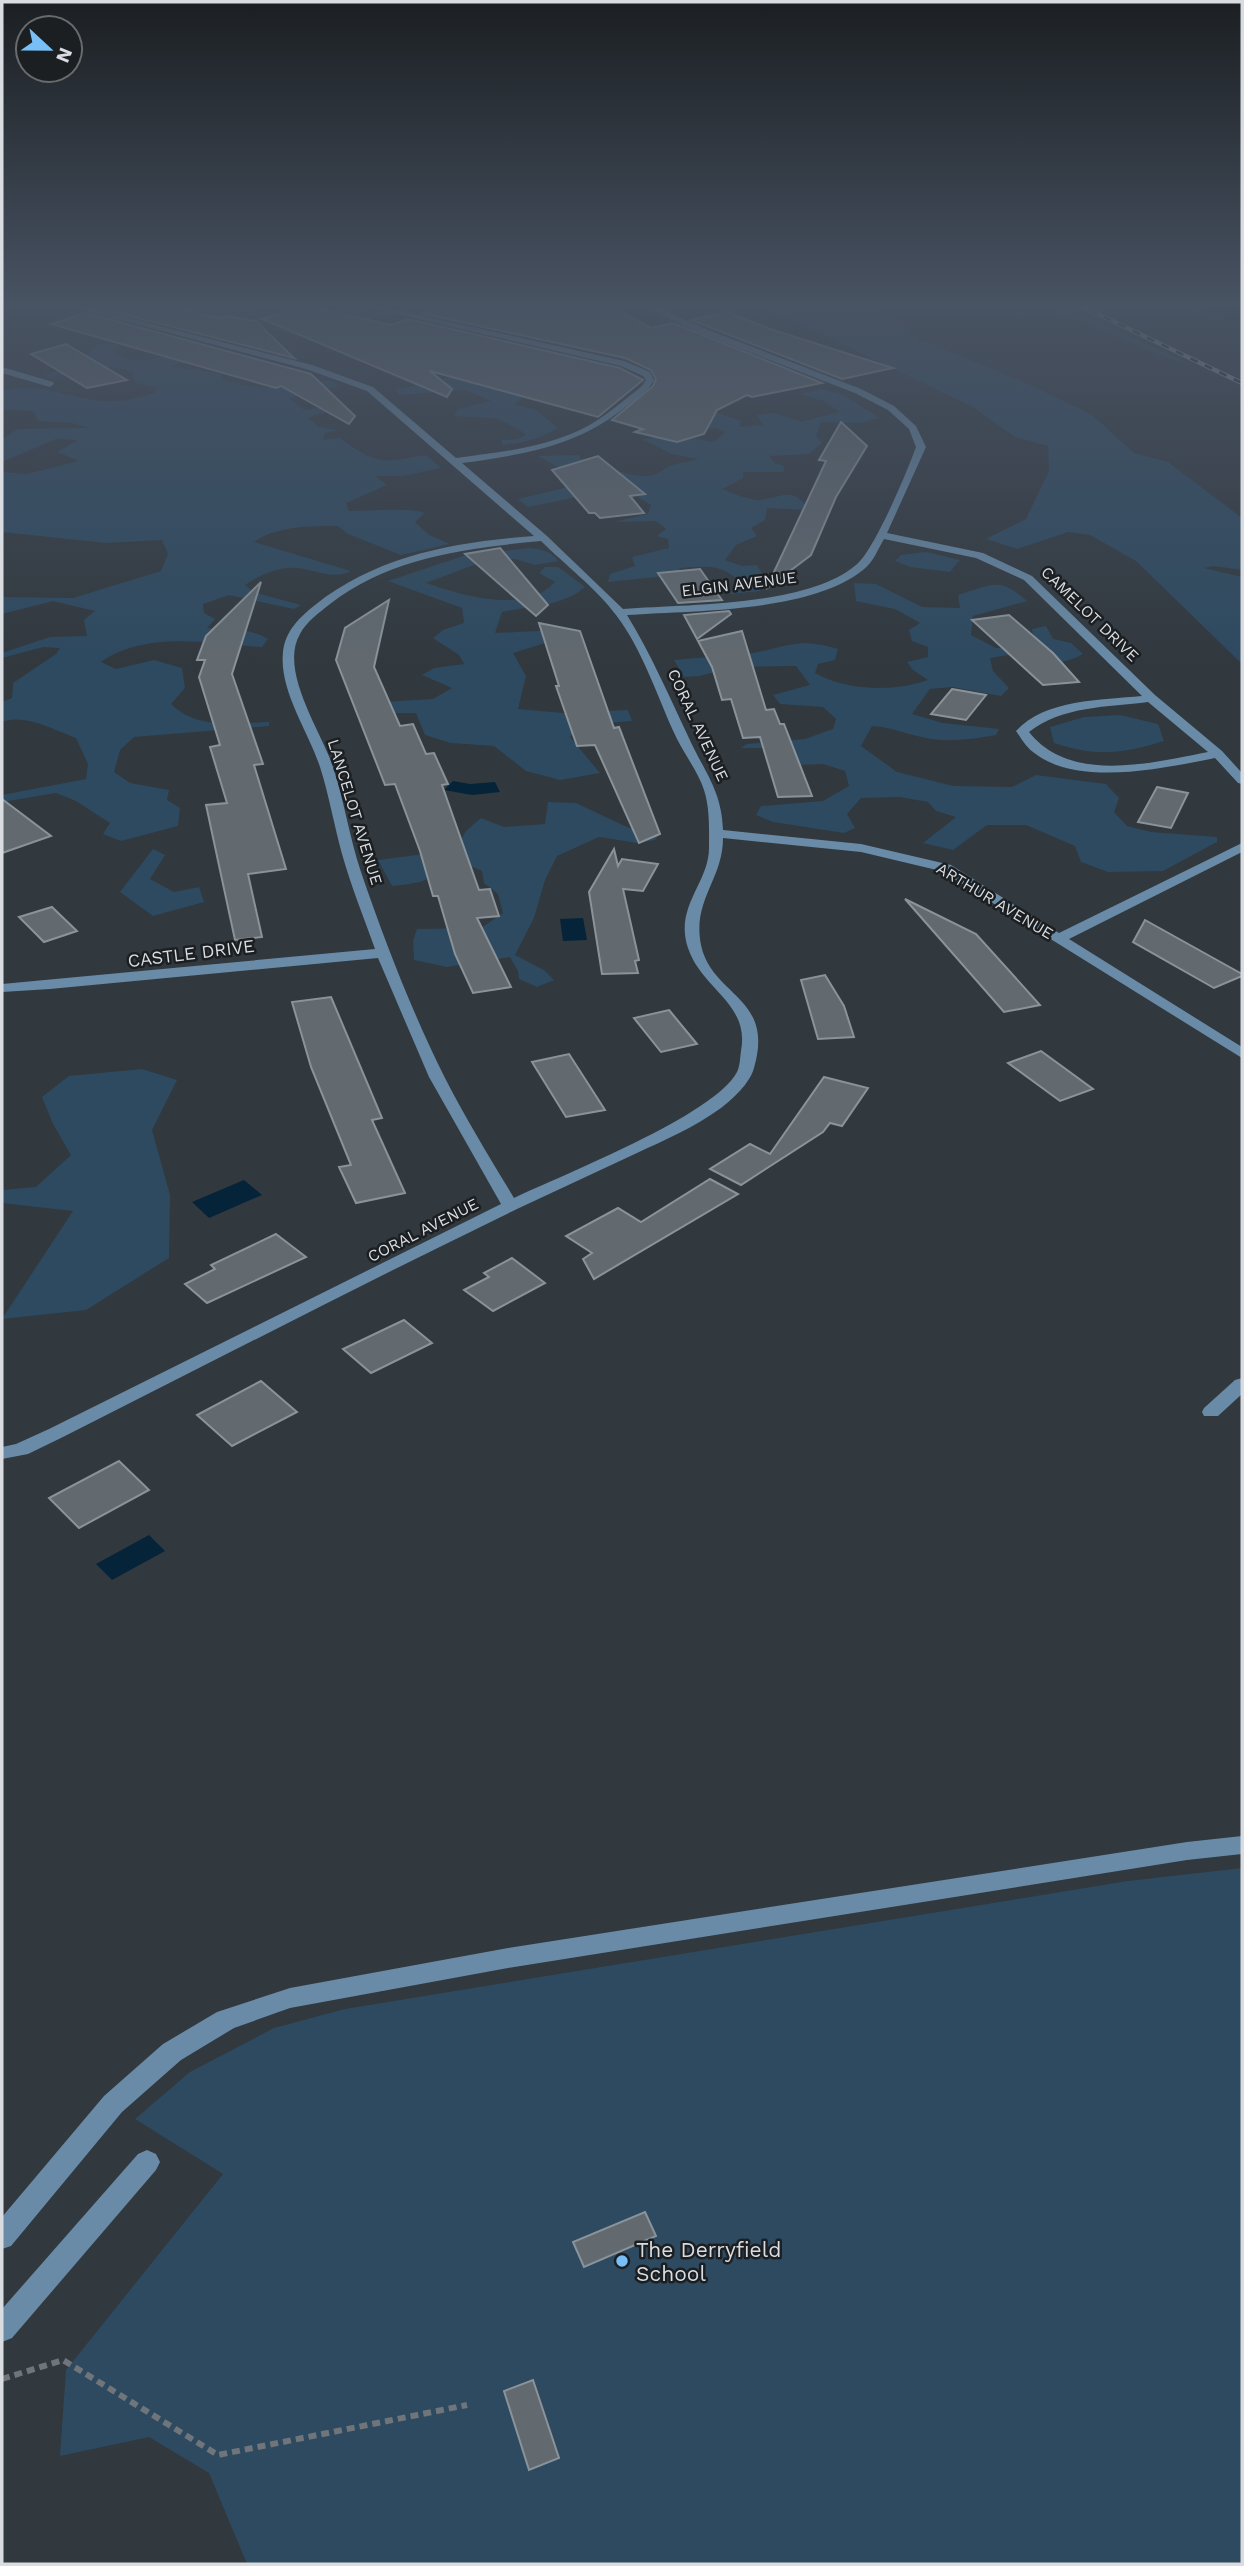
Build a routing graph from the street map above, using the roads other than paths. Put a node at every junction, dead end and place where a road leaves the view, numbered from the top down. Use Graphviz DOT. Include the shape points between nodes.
graph roads {
  1 [pos="412,423"];
  2 [pos="599,423"];
  3 [pos="907,423"];
  4 [pos="456,461"];
  5 [pos="880,535"];
  6 [pos="543,538"];
  7 [pos="620,612"];
  8 [pos="1151,698"];
  9 [pos="1217,754"];
  10 [pos="1242,780"];
  11 [pos="718,834"];
  12 [pos="1242,847"];
  13 [pos="1057,939"];
  14 [pos="384,953"];
  15 [pos="2,988"];
  16 [pos="1242,1053"];
  17 [pos="510,1206"];
  18 [pos="1242,1384"];
  19 [pos="1211,1412"];
  20 [pos="2,1453"];
  21 [pos="1242,1845"];
  22 [pos="147,2162"];
  23 [pos="2,2236"];
  24 [pos="2,2329"];
  1 -- 4 [label="street, CORAL AVENUE"];
  2 -- 4 [label="street" via="544,446"];
  3 -- 5 [label="street, ELGIN AVENUE" via="921,447"];
  4 -- 6 [label="street, CORAL AVENUE"];
  5 -- 7 [label="street, ELGIN AVENUE" via="863,566 820,589 777,598"];
  5 -- 8 [label="street, CAMELOT DRIVE" via="957,549 1014,570 1040,587"];
  6 -- 7 [label="street, CORAL AVENUE"];
  6 -- 14 [label="street, LANCELOT AVENUE" via="447,551 379,570 326,601 292,637 288,658 292,679 324,760 353,867"];
  7 -- 11 [label="street, CORAL AVENUE" via="646,655 710,788"];
  8 -- 9 [label="street, CAMELOT DRIVE"];
  8 -- 9 [label="street" via="1047,715 1022,731 1043,755 1069,765 1139,766"];
  9 -- 10 [label="street, CAMELOT DRIVE"];
  11 -- 13 [label="street, ARTHUR AVENUE" via="851,844 903,854 946,868"];
  11 -- 17 [label="street, CORAL AVENUE" via="716,856 692,913 694,946 703,966 745,1014 752,1033 746,1070 715,1105 676,1128"];
  12 -- 13 [label="street"];
  13 -- 16 [label="street, ARTHUR AVENUE"];
  14 -- 15 [label="street, CASTLE DRIVE"];
  14 -- 17 [label="street, LANCELOT AVENUE" via="438,1079"];
  17 -- 20 [label="street, CORAL AVENUE" via="56,1433"];
  18 -- 19 [label="street"];
  21 -- 23 [label="street" via="522,1956 290,1998 226,2020 172,2052 113,2105"];
  22 -- 24 [label="street"];
}
